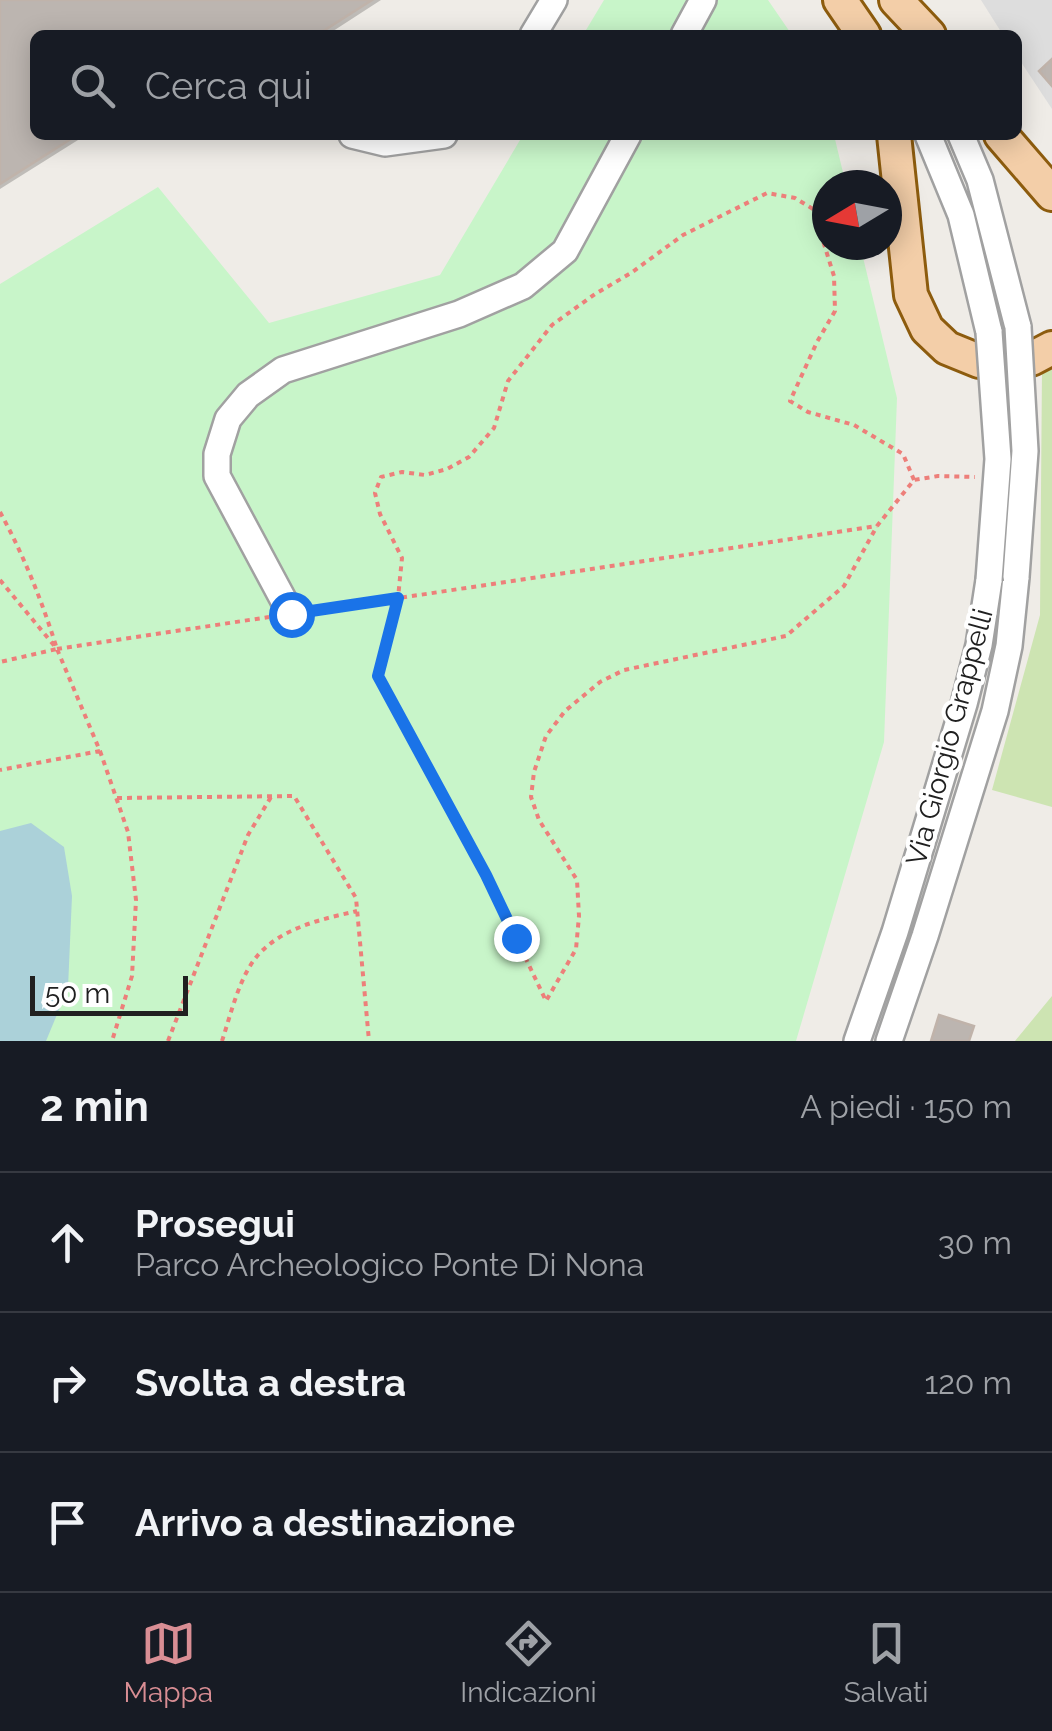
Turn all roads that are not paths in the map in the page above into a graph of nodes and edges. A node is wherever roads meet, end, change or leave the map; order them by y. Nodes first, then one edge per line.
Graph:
1 (554, 0) edge
2 (703, 0) edge
3 (840, 0) edge
4 (894, 0) edge
5 (535, 30) edge
6 (687, 30) edge
7 (862, 30) edge
8 (909, 30) edge
9 (924, 30) edge
10 (373, 140) edge
11 (408, 140) edge
12 (625, 140) edge
13 (895, 140) edge
14 (930, 140) edge
15 (962, 140) edge
16 (1005, 140) edge
17 (1052, 194) edge
18 (1052, 348) edge
19 (291, 614) road end
20 (857, 1041) edge
21 (889, 1041) edge

1 - 5 street
2 - 6 street
3 - 7 main road
4 - 8 street
4 - 9 main road
10 - 11 street
12 - 19 street
13 - 18 main road
14 - 20 street, Via Giorgio Grappelli, bridge
15 - 21 street, Via Giorgio Grappelli, bridge
16 - 17 main road

